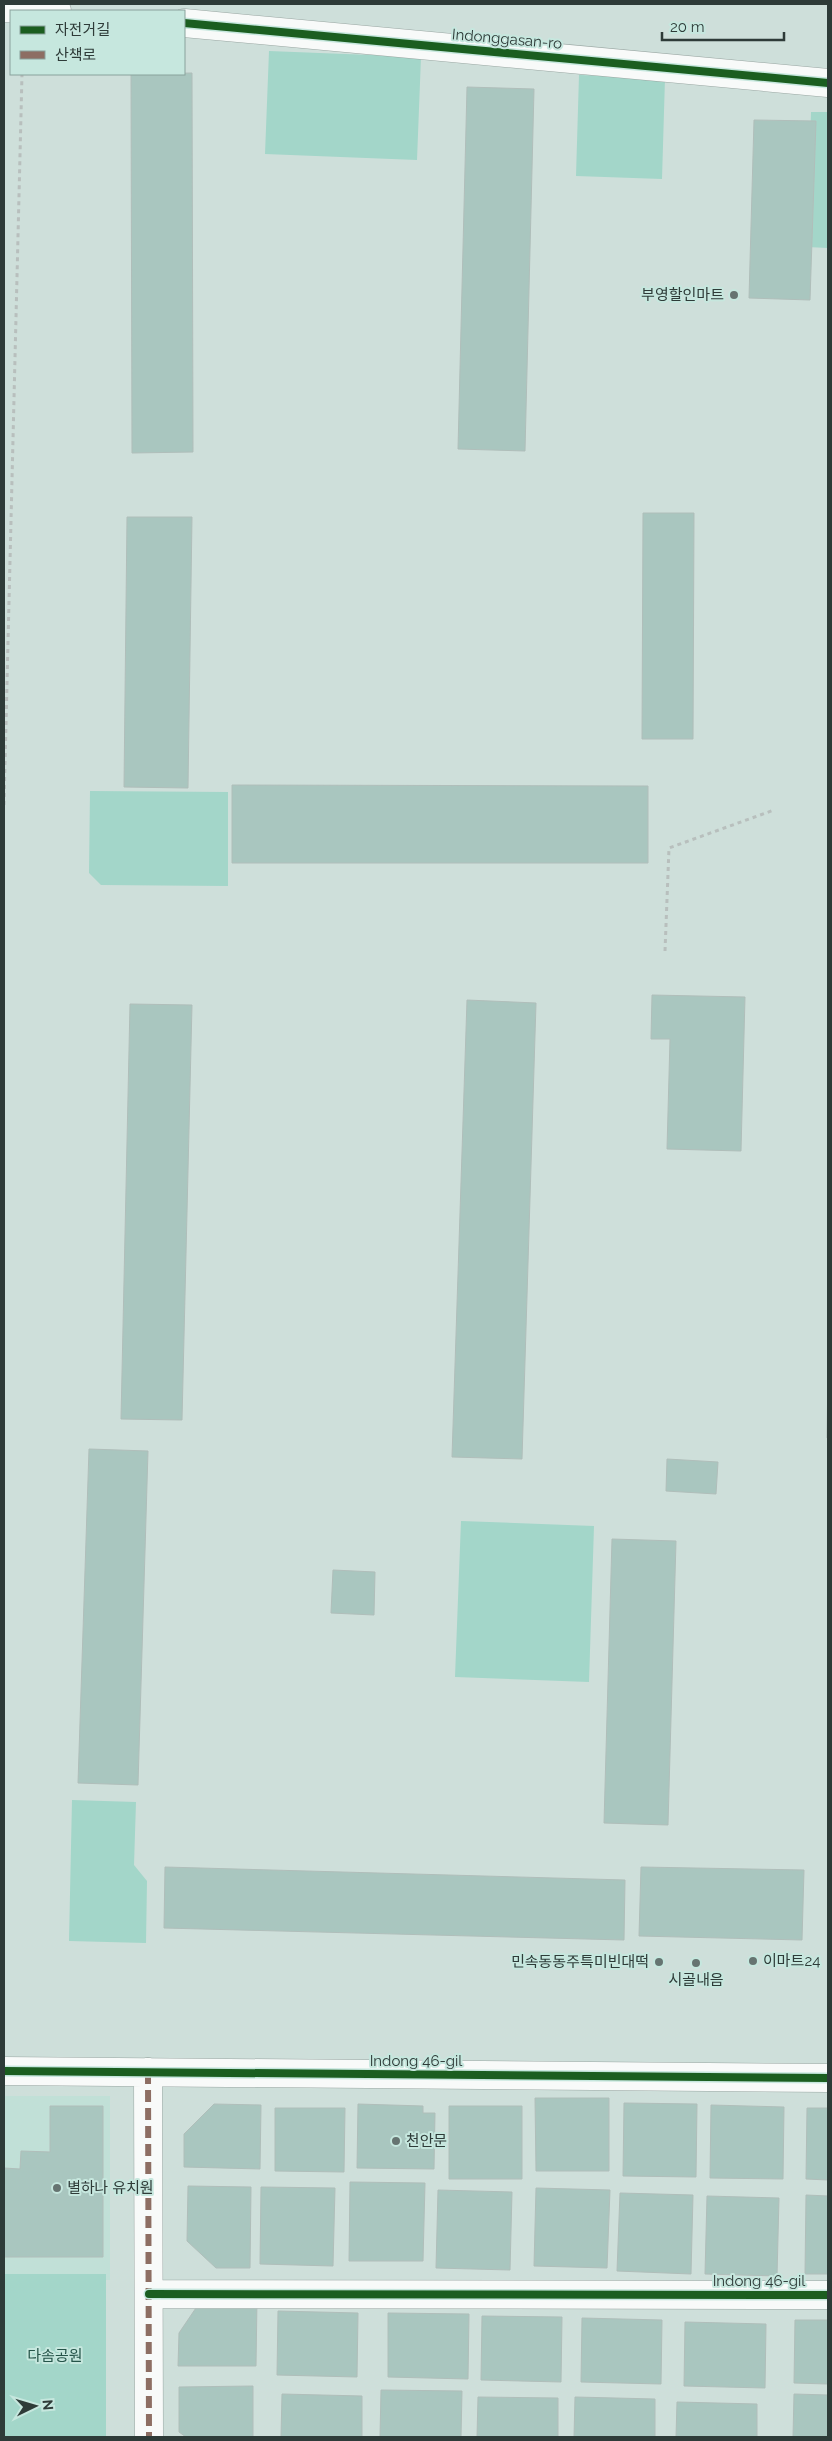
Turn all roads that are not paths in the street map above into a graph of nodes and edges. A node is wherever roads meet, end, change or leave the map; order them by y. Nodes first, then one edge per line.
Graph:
1 (17, 7) edge
2 (47, 10) edge
3 (185, 23) edge
4 (828, 83) edge
5 (4, 2071) edge
6 (148, 2072) junction
7 (828, 2078) edge
8 (149, 2294) junction
9 (828, 2295) edge
10 (149, 2437) edge

1 - 2 street
3 - 4 street, Indonggasan-ro
5 - 6 street, Indong 46-gil
6 - 7 street, Indong 46-gil
6 - 8 street
8 - 9 street, Indong 46-gil
8 - 10 street

